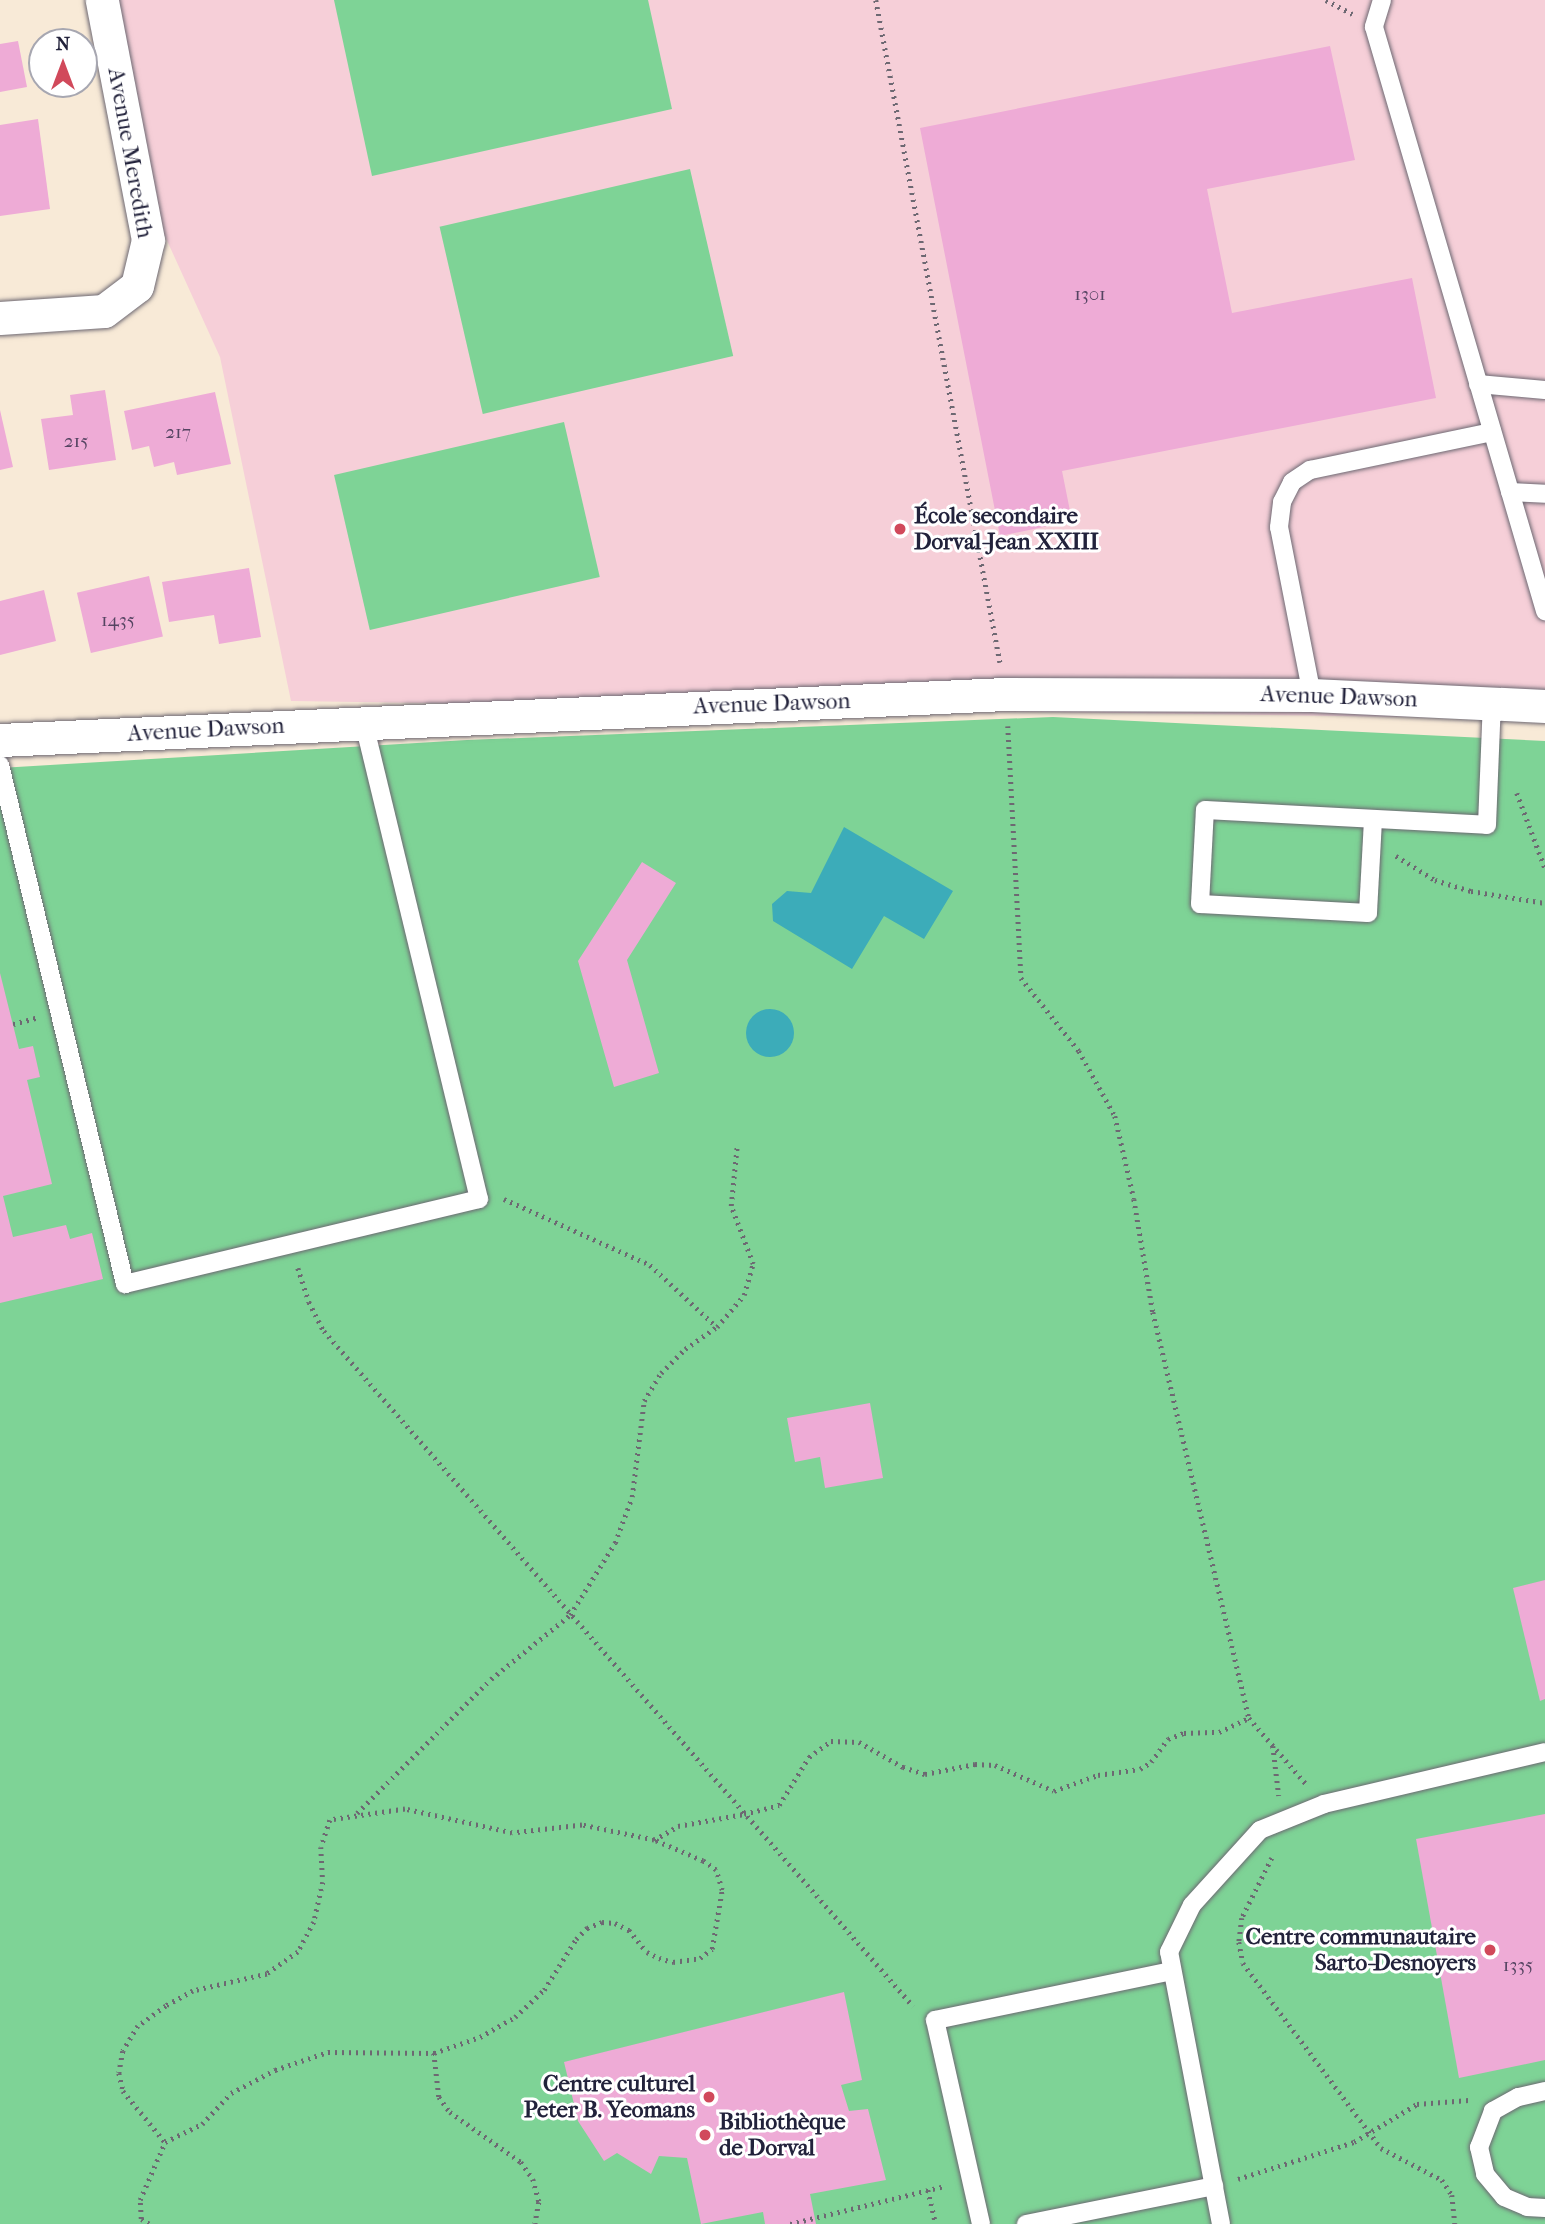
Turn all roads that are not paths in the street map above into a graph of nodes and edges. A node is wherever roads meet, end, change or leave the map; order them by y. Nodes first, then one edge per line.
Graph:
1 (102, 0) edge
2 (1382, 0) edge
3 (0, 318) edge
4 (1478, 384) junction
5 (1545, 390) edge
6 (1492, 432) junction
7 (1510, 492) junction
8 (1545, 495) edge
9 (1542, 588) edge
10 (1545, 611) edge
11 (1312, 695) junction
12 (1492, 703) junction
13 (1545, 706) edge
14 (364, 722) junction
15 (0, 740) edge
16 (0, 765) edge
17 (1373, 820) junction
18 (1545, 1752) edge
19 (1172, 1971) junction
20 (1545, 2091) edge
21 (1214, 2186) junction
22 (1545, 2208) edge
23 (981, 2224) edge
24 (1026, 2224) edge
25 (1221, 2224) edge

1 - 3 street, Avenue Meredith
2 - 4 lane
4 - 5 lane
4 - 6 lane
6 - 7 lane
6 - 11 lane
7 - 8 lane
7 - 9 lane
9 - 10 lane
11 - 12 street, Avenue Dawson
11 - 14 street, Avenue Dawson
12 - 13 street, Avenue Dawson
12 - 17 lane
14 - 15 street, Avenue Dawson
14 - 16 lane
17 - 17 lane
18 - 19 lane
19 - 21 lane
19 - 23 lane
20 - 22 lane
21 - 24 lane
21 - 25 lane

